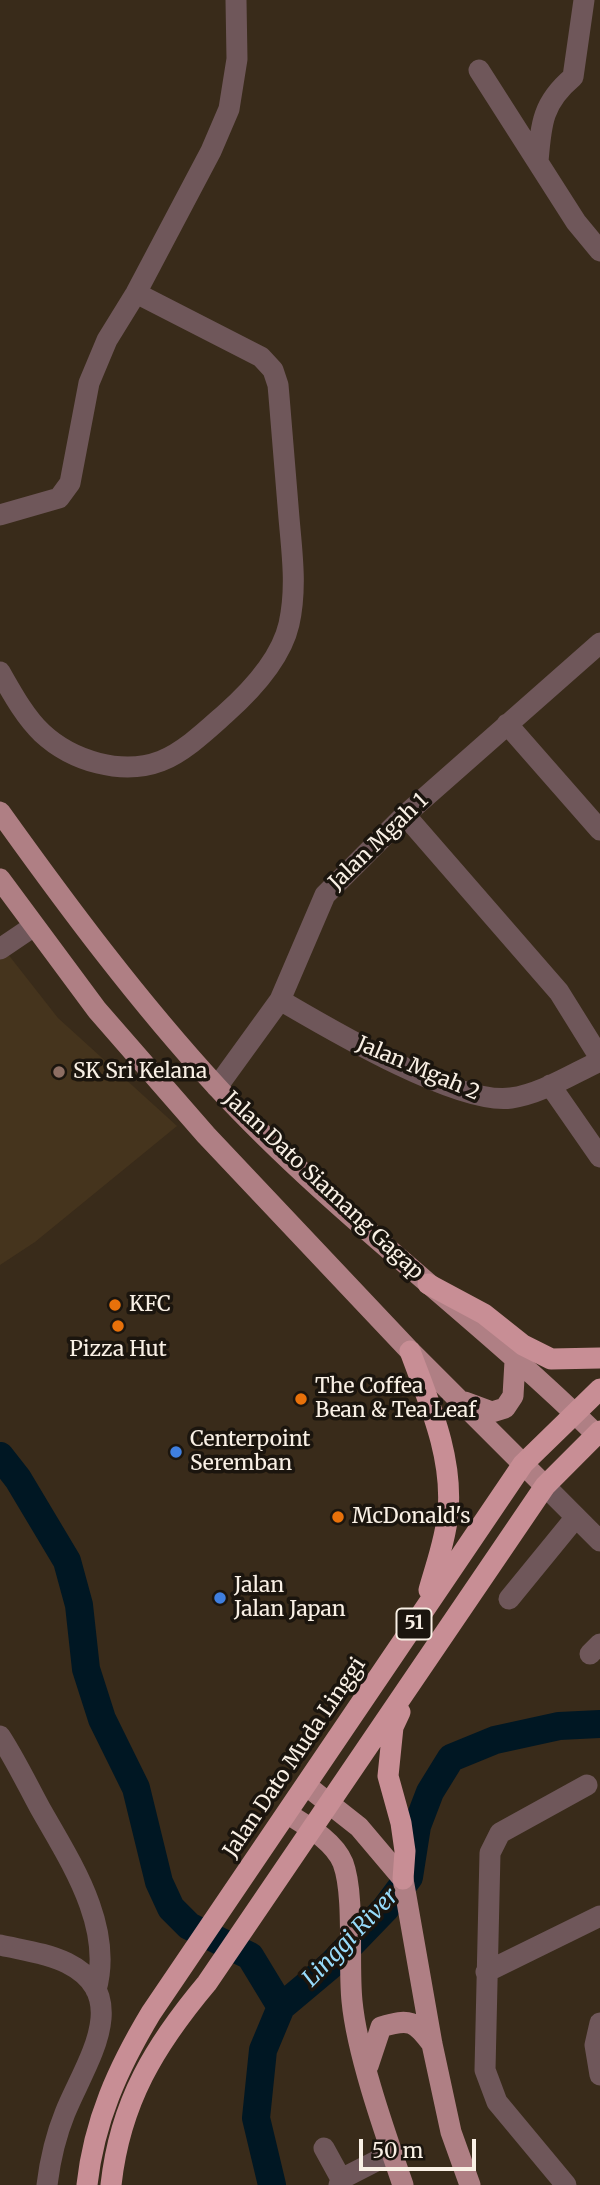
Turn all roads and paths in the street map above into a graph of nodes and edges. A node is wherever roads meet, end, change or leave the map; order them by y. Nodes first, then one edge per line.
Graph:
1 (236, 0) edge
2 (584, 0) edge
3 (480, 70) dead end
4 (538, 162) junction
5 (600, 251) edge
6 (136, 293) junction
7 (0, 515) edge
8 (600, 643) edge
9 (0, 672) edge
10 (507, 724) junction
11 (0, 812) edge
12 (405, 815) junction
13 (600, 830) edge
14 (0, 879) edge
15 (34, 926) junction
16 (0, 949) edge
17 (280, 1000) junction
18 (600, 1060) edge
19 (550, 1085) junction
20 (218, 1087) junction
21 (600, 1157) edge
22 (428, 1284) junction
23 (410, 1351) junction
24 (600, 1358) edge
25 (515, 1360) junction
26 (600, 1389) edge
27 (458, 1399) junction
28 (575, 1412) junction
29 (598, 1432) edge
30 (523, 1464) junction
31 (545, 1486) junction
32 (576, 1517) junction
33 (600, 1541) edge
34 (509, 1599) dead end
35 (423, 1609) junction
36 (411, 1684) junction
37 (0, 1736) edge
38 (587, 1785) dead end
39 (307, 1786) junction
40 (330, 1802) junction
41 (288, 1814) junction
42 (312, 1829) junction
43 (403, 1879) junction
44 (600, 1916) edge
45 (0, 1945) edge
46 (486, 1972) junction
47 (96, 1990) junction
48 (600, 2023) edge
49 (432, 2044) junction
50 (367, 2068) junction
51 (600, 2075) edge
52 (324, 2148) dead end
53 (392, 2153) junction
54 (340, 2182) edge
55 (47, 2185) edge
56 (87, 2185) edge
57 (111, 2185) edge
58 (404, 2185) edge
59 (470, 2185) edge
60 (566, 2185) edge

1 - 6 street
2 - 4 street
3 - 4 street
4 - 5 street
6 - 7 street
6 - 9 street
8 - 10 street, Jalan Mgah 1
10 - 12 street, Jalan Mgah 1
10 - 13 street
11 - 20 main road, Jalan Dato Siamang Gagap
12 - 17 street, Jalan Mgah 1
12 - 18 street
14 - 15 main road, Jalan Dato Siamang Gagap
15 - 16 street
15 - 23 main road, Jalan Dato Siamang Gagap
17 - 19 street, Jalan Mgah 2
17 - 20 street, Jalan Mgah 1
18 - 19 street, Jalan Mgah 2
19 - 21 street
20 - 22 main road, Jalan Dato Siamang Gagap
22 - 24 highway
22 - 25 main road, Jalan Dato Siamang Gagap
23 - 27 main road, Jalan Dato Siamang Gagap
23 - 35 highway
25 - 27 main road
25 - 28 main road, Jalan Dato Siamang Gagap
26 - 28 highway, Jalan Dato Muda Linggi / 51
27 - 30 main road, Jalan Dato Siamang Gagap
28 - 29 main road, Jalan Dato Siamang Gagap
28 - 30 highway, Jalan Dato Muda Linggi / 51
29 - 31 highway, 51
30 - 31 main road, Jalan Dato Siamang Gagap
30 - 35 highway, Jalan Dato Muda Linggi / 51
31 - 32 street
31 - 36 highway, 51
32 - 33 street
32 - 34 street
35 - 39 highway, Jalan Dato Muda Linggi / 51
36 - 40 highway, 51
36 - 43 highway
37 - 47 street
38 - 46 street
39 - 40 main road
39 - 41 highway, Jalan Dato Muda Linggi / 51
40 - 42 highway, 51
40 - 43 main road
41 - 42 main road
41 - 56 highway, Jalan Dato Muda Linggi / 51
42 - 50 main road
42 - 57 highway, 51
43 - 49 main road
44 - 46 street
45 - 47 street
46 - 60 street
47 - 55 street
48 - 51 street
49 - 50 main road
49 - 59 main road
50 - 53 main road
52 - 54 street
53 - 54 street
53 - 58 main road

